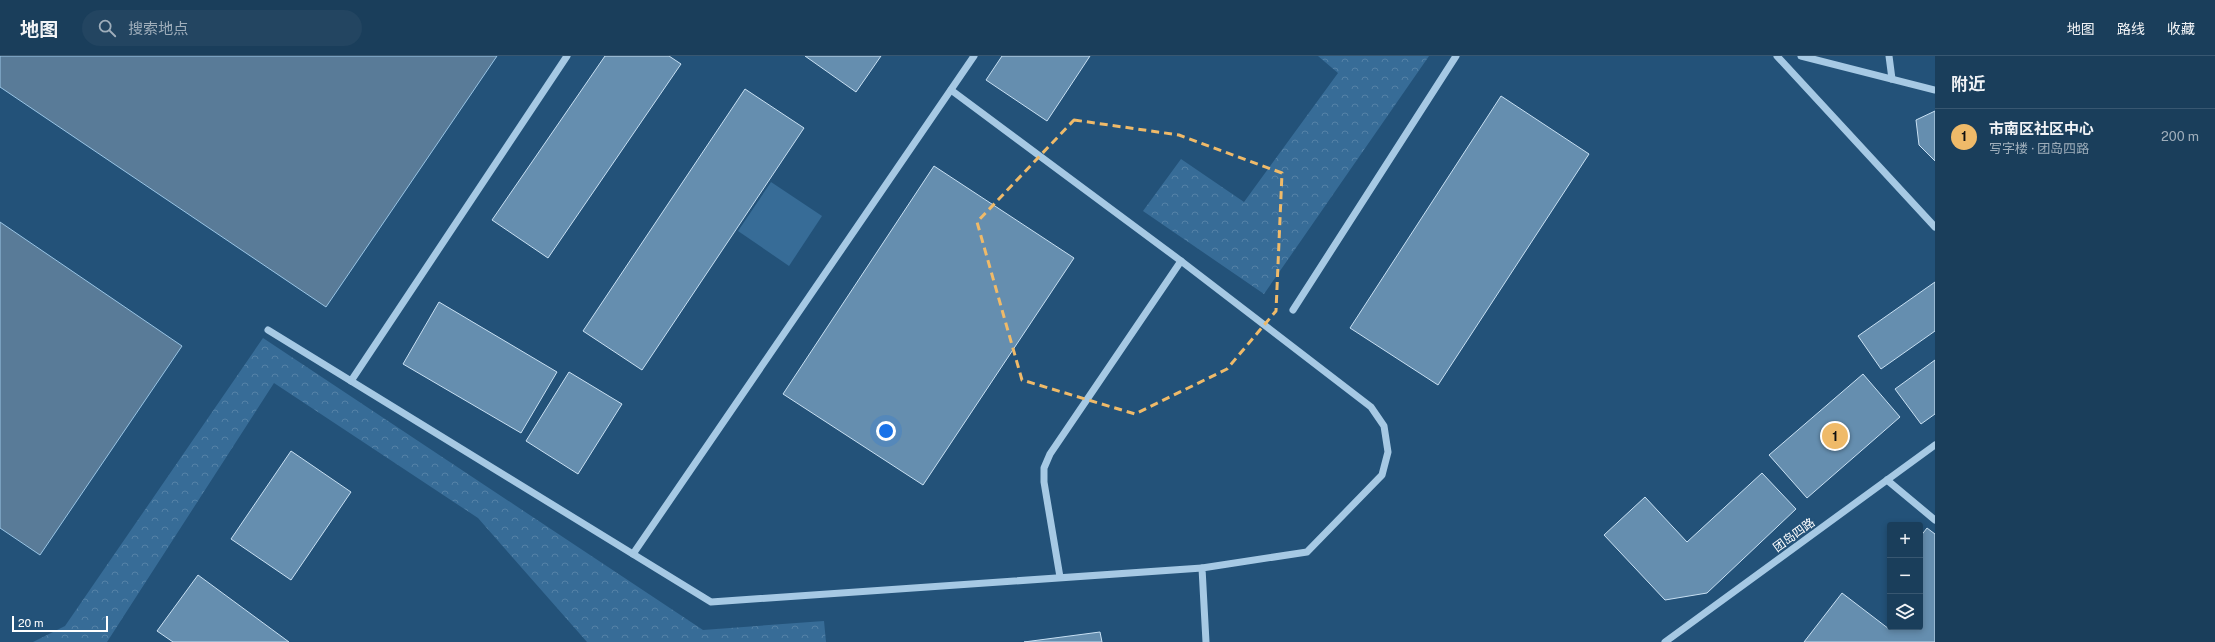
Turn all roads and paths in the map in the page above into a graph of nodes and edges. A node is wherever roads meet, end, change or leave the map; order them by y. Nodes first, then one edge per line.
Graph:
1 (567, 56) edge
2 (974, 56) edge
3 (1456, 56) edge
4 (1777, 56) edge
5 (1801, 56) edge
6 (1889, 56) edge
7 (1892, 79) junction
8 (951, 90) junction
9 (1935, 90) edge
10 (1935, 227) edge
11 (1181, 261) junction
12 (1293, 310) dead end
13 (268, 330) dead end
14 (351, 381) junction
15 (1935, 445) edge
16 (1887, 480) junction
17 (1935, 520) edge
18 (632, 554) junction
19 (1202, 568) junction
20 (1060, 577) junction
21 (1206, 642) edge
22 (1665, 642) edge

1 - 14 street
2 - 8 street
3 - 12 street
4 - 10 street
5 - 7 street
6 - 7 street
7 - 9 street
8 - 11 street
8 - 18 street
11 - 19 street
11 - 20 street
13 - 14 street
14 - 18 street
15 - 16 street, 团岛四路
16 - 17 street
16 - 22 street, 团岛四路
18 - 20 street
19 - 20 street
19 - 21 street

